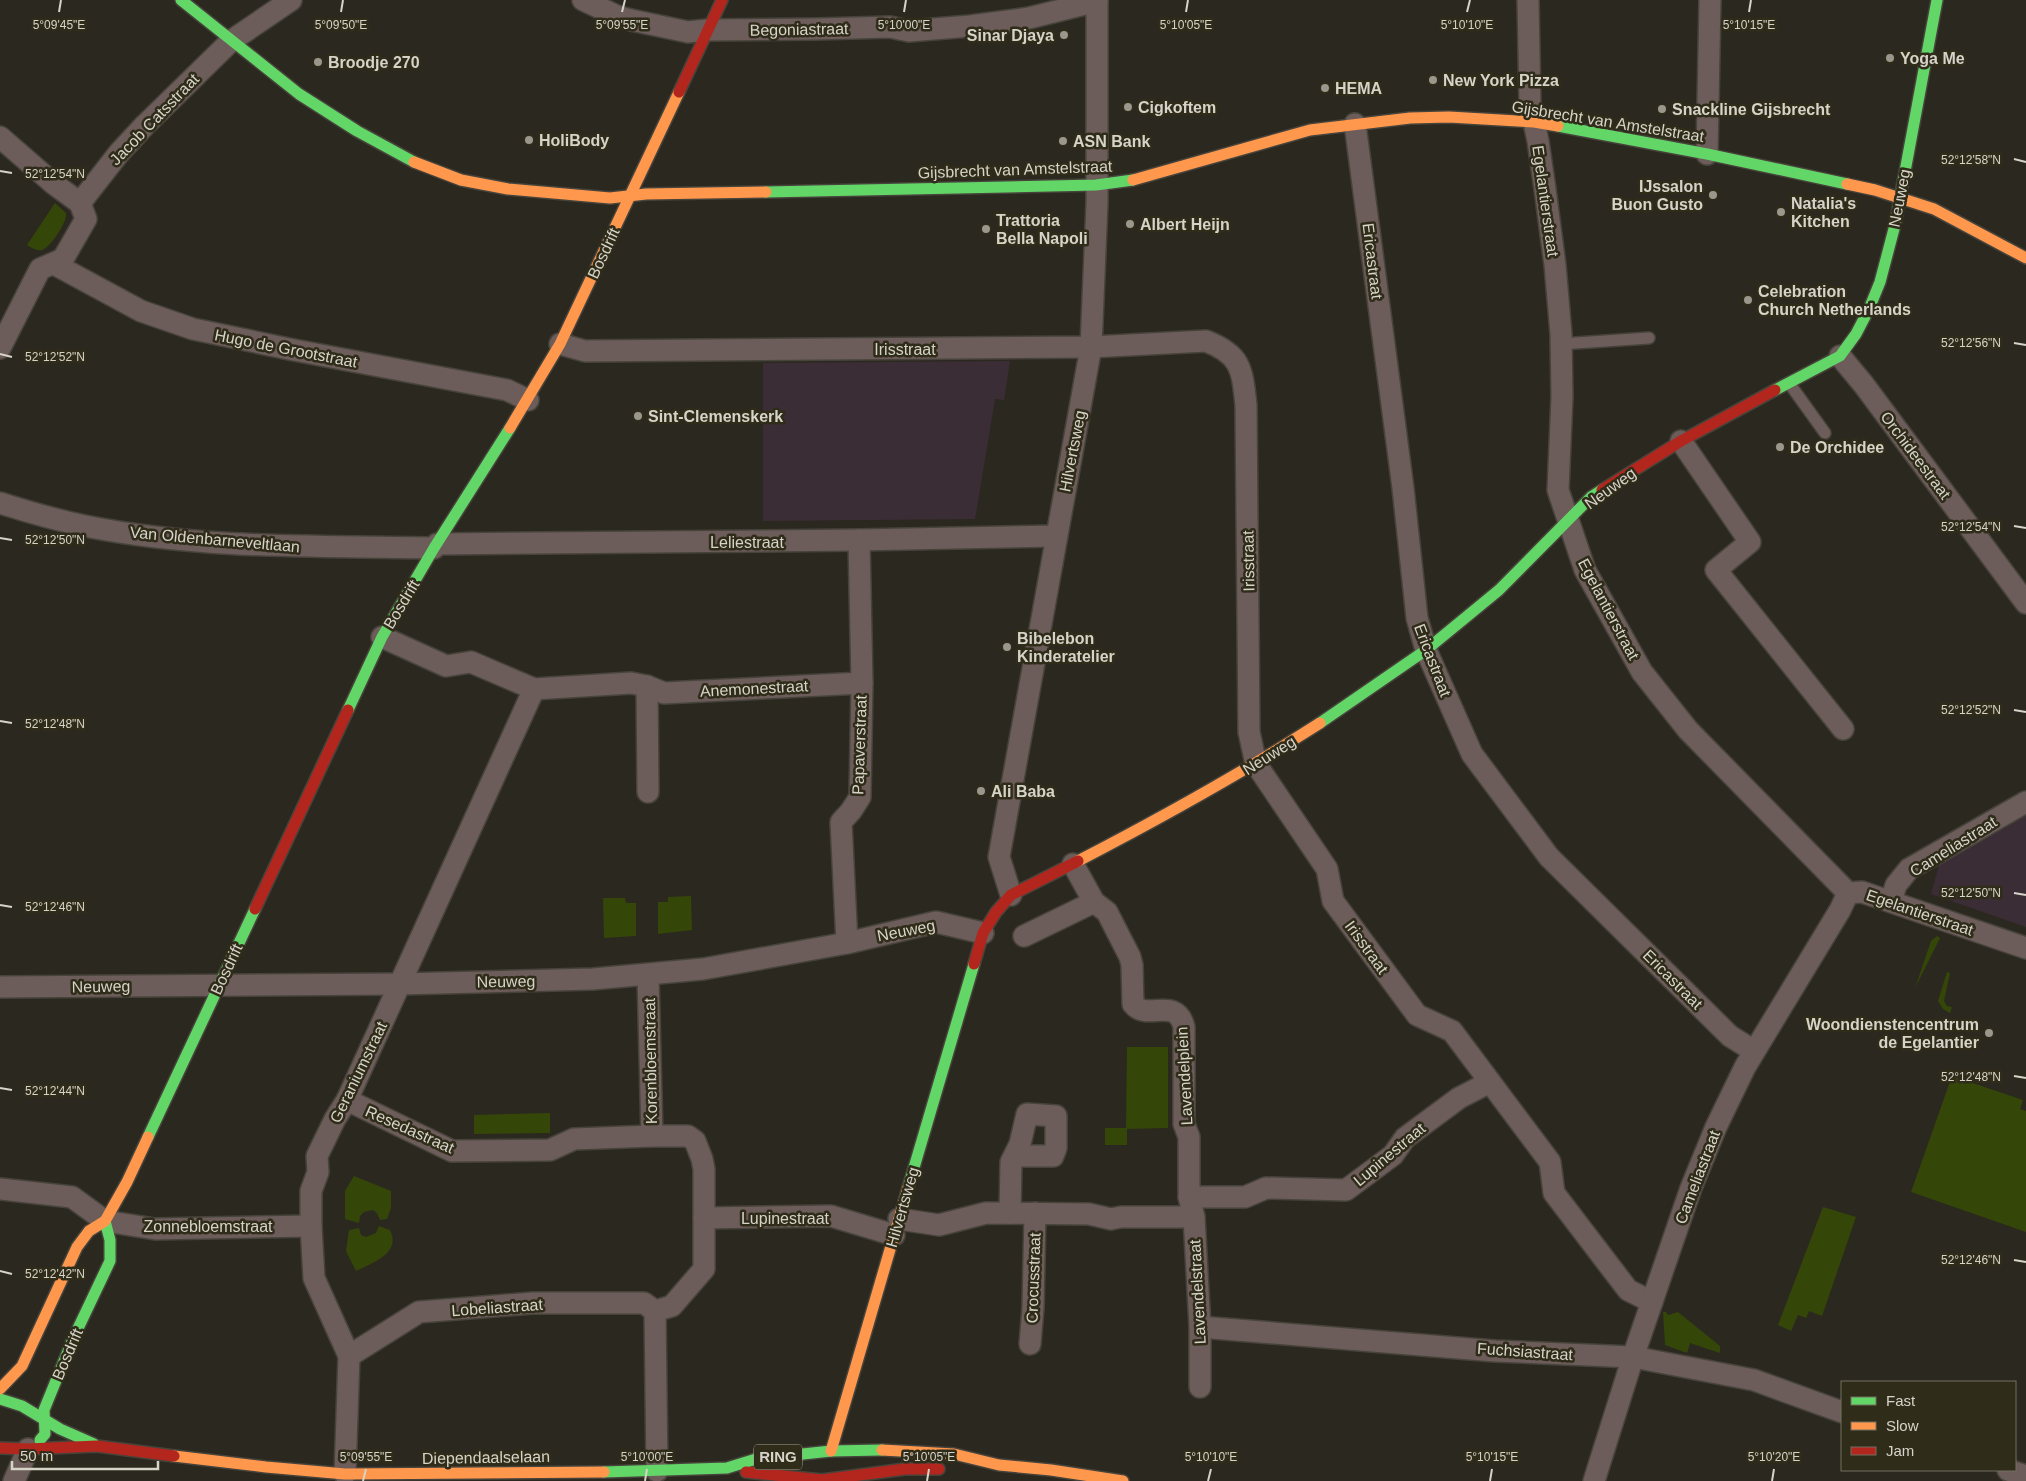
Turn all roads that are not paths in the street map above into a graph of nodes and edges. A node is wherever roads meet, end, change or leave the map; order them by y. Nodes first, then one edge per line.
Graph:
1 (181, 0) edge
2 (291, 0) edge
3 (583, 0) edge
4 (722, 0) edge
5 (1097, 0) edge
6 (1528, 0) edge
7 (1710, 0) edge
8 (1937, 0) edge
9 (707, 30) junction
10 (231, 41) junction
11 (1534, 122) junction
12 (1355, 124) junction
13 (0, 137) edge
14 (1707, 154) junction
15 (1096, 186) junction
16 (630, 196) junction
17 (1900, 198) junction
18 (80, 203) junction
19 (2026, 258) edge
20 (54, 264) junction
21 (1649, 338) dead end
22 (560, 344) junction
23 (1561, 344) junction
24 (1092, 347) junction
25 (0, 348) edge
26 (1840, 356) junction
27 (1789, 383) junction
28 (528, 400) junction
29 (1825, 433) dead end
30 (1681, 441) junction
31 (0, 503) edge
32 (1569, 522) junction
33 (1056, 536) junction
34 (860, 540) junction
35 (436, 546) junction
36 (2026, 603) edge
37 (382, 636) junction
38 (1426, 650) junction
39 (862, 683) junction
40 (647, 686) junction
41 (534, 689) junction
42 (1843, 729) dead end
43 (1256, 764) junction
44 (648, 792) dead end
45 (2026, 802) edge
46 (1073, 864) junction
47 (1848, 893) junction
48 (1011, 895) junction
49 (1890, 900) junction
50 (1094, 902) junction
51 (983, 933) junction
52 (1024, 936) dead end
53 (846, 943) junction
54 (2026, 948) edge
55 (648, 975) junction
56 (400, 984) junction
57 (218, 985) junction
58 (0, 987) edge
59 (1754, 1051) junction
60 (1490, 1082) junction
61 (347, 1100) junction
62 (652, 1136) junction
63 (1014, 1156) junction
64 (0, 1189) edge
65 (1191, 1207) junction
66 (1010, 1213) junction
67 (1035, 1213) junction
68 (704, 1218) junction
69 (105, 1221) junction
70 (311, 1226) junction
71 (896, 1227) junction
72 (1652, 1302) junction
73 (655, 1311) junction
74 (1200, 1327) junction
75 (1030, 1344) dead end
76 (349, 1356) junction
77 (1633, 1357) junction
78 (1200, 1387) dead end
79 (0, 1389) edge
80 (0, 1399) edge
81 (1841, 1412) edge
82 (44, 1419) junction
83 (97, 1446) junction
84 (0, 1448) edge
85 (28, 1449) junction
86 (831, 1452) junction
87 (999, 1465) junction
88 (727, 1468) junction
89 (657, 1471) junction
90 (2011, 1471) edge
91 (265, 1474) edge
92 (345, 1474) junction
93 (2026, 1476) edge
94 (451, 1477) edge
95 (822, 1480) edge
96 (14, 1481) edge
97 (1123, 1481) edge
98 (1594, 1481) edge

1 - 10 street, Gijsbrecht van Amstelstraat
2 - 10 street, Jacob Catsstraat
3 - 9 street, Begoniastraat
4 - 9 street, Bosdrift
5 - 9 street, Begoniastraat
5 - 15 street, Hilvertsweg
6 - 11 street, Egelantierstraat
7 - 14 street
8 - 17 street, Neuweg
9 - 16 street, Bosdrift
10 - 16 street, Gijsbrecht van Amstelstraat
10 - 18 street, Jacob Catsstraat
11 - 12 street, Gijsbrecht van Amstelstraat
11 - 14 street, Gijsbrecht van Amstelstraat
11 - 23 street, Egelantierstraat
12 - 15 street, Gijsbrecht van Amstelstraat
12 - 38 street, Ericastraat
13 - 18 street
14 - 17 street, Gijsbrecht van Amstelstraat
15 - 16 street, Gijsbrecht van Amstelstraat
15 - 24 street, Hilvertsweg
16 - 22 street, Bosdrift
17 - 19 street, Gijsbrecht van Amstelstraat
17 - 26 street, Neuweg
18 - 20 street
20 - 25 street
20 - 28 street, Hugo de Grootstraat
21 - 23 lane
22 - 24 street, Irisstraat
22 - 28 street, Bosdrift
23 - 32 street, Egelantierstraat
24 - 33 street, Hilvertsweg
24 - 43 street, Irisstraat
26 - 27 street, Neuweg
26 - 36 street, Orchideestraat
27 - 29 lane
27 - 30 street, Neuweg
28 - 35 street, Bosdrift
30 - 32 street, Neuweg
30 - 42 street
31 - 35 street, Van Oldenbarneveltlaan
32 - 38 street, Neuweg
32 - 47 street, Egelantierstraat
33 - 34 street, Leliestraat
33 - 48 street, Hilvertsweg
34 - 35 street, Leliestraat
34 - 39 street, Papaverstraat
35 - 37 street, Bosdrift
37 - 41 street, Anemonestraat
37 - 57 street, Bosdrift
38 - 43 street, Neuweg
38 - 59 street, Ericastraat
39 - 40 street, Anemonestraat
39 - 53 street, Papaverstraat
40 - 41 street, Anemonestraat
40 - 44 street
41 - 56 street, Geraniumstraat
43 - 46 street, Neuweg
43 - 60 street, Irisstraat
45 - 49 street, Cameliastraat
46 - 48 street, Neuweg
46 - 50 street
47 - 49 street, Egelantierstraat
47 - 59 street, Cameliastraat
48 - 51 street, Neuweg
49 - 54 street, Egelantierstraat
50 - 52 street
50 - 65 street, Lavendelplein
51 - 53 street, Neuweg
51 - 71 street, Hilvertsweg
53 - 55 street, Neuweg
55 - 56 street, Neuweg
55 - 62 street, Korenbloemstraat
56 - 57 street, Neuweg
56 - 61 street, Geraniumstraat
57 - 58 street, Neuweg
57 - 69 street, Bosdrift
59 - 72 street, Cameliastraat
60 - 65 street, Lupinestraat
60 - 72 street, Irisstraat
61 - 62 street, Resedastraat
61 - 70 street, Geraniumstraat
62 - 68 street, Korenbloemstraat
63 - 63 street
63 - 66 street
64 - 69 street
65 - 67 street, Lupinestraat
65 - 74 street, Lavendelstraat
66 - 67 street, Lupinestraat
66 - 71 street, Lupinestraat
67 - 75 street, Crocusstraat
68 - 71 street, Lupinestraat
68 - 73 street, Korenbloemstraat
69 - 70 street, Zonnebloemstraat
69 - 79 street, Bosdrift
69 - 82 street, Bosdrift
70 - 76 street, Geraniumstraat
71 - 86 street, Hilvertsweg
72 - 77 street, Cameliastraat
73 - 76 street, Lobeliastraat
73 - 89 street
74 - 77 street, Fuchsiastraat
74 - 78 street, Lavendelstraat
76 - 92 street, Geraniumstraat
77 - 81 street, Fuchsiastraat
77 - 98 street, Cameliastraat
80 - 82 street, Diependaalselaan / RING
82 - 83 street, Diependaalselaan / RING
82 - 85 street, Bosdrift
83 - 85 street, Diependaalselaan / RING
83 - 91 street, Diependaalselaan / RING
84 - 85 street, Diependaalselaan / RING
85 - 96 street, Bosdrift
86 - 87 street, Diependaalselaan / RING
86 - 88 street, Diependaalselaan / RING
86 - 95 street, Hilvertsweg
87 - 95 street, Diependaalselaan / RING
87 - 97 street, Diependaalselaan / RING
88 - 89 street, Diependaalselaan / RING
88 - 95 street, Diependaalselaan / RING
89 - 94 street, Diependaalselaan / RING
90 - 93 street
91 - 92 street, Diependaalselaan / RING
92 - 94 street, Diependaalselaan / RING

